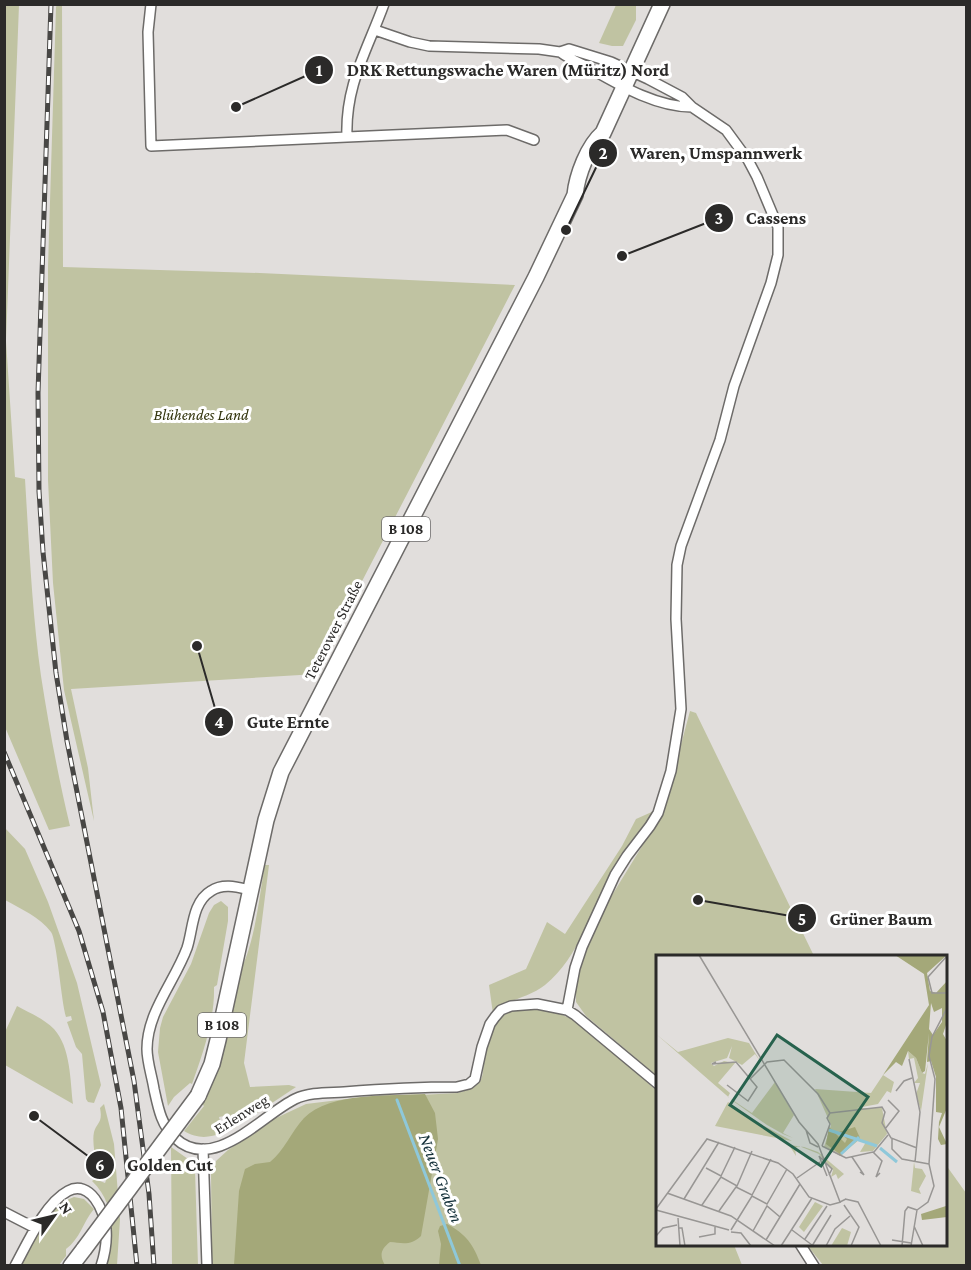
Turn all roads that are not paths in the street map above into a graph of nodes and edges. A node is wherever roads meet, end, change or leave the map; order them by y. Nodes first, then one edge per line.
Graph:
1 (151, 4) edge
2 (384, 4) edge
3 (662, 4) edge
4 (375, 30) junction
5 (560, 52) junction
6 (632, 70) junction
7 (624, 86) junction
8 (692, 107) junction
9 (348, 137) junction
10 (534, 140) dead end
11 (244, 889) junction
12 (567, 1010) junction
13 (656, 1083) edge
14 (203, 1149) junction
15 (4, 1212) edge
16 (35, 1228) junction
17 (801, 1246) edge
18 (15, 1266) edge
19 (71, 1266) edge
20 (101, 1266) edge
21 (207, 1266) edge
22 (814, 1266) edge

1 - 9 street
2 - 4 street
3 - 6 main road, B 108
4 - 5 street
4 - 9 street
5 - 6 street
5 - 7 street
6 - 7 main road, Teterower Straße / B 108
6 - 8 street
7 - 8 street
7 - 11 main road, Teterower Straße / B 108
8 - 12 street
9 - 10 street
11 - 14 street, Erlenweg
11 - 19 main road, Teterower Straße / B 108, bridge
12 - 13 street
12 - 14 street, Erlenweg
14 - 21 street
15 - 16 street
16 - 18 street
16 - 20 street
17 - 22 street

